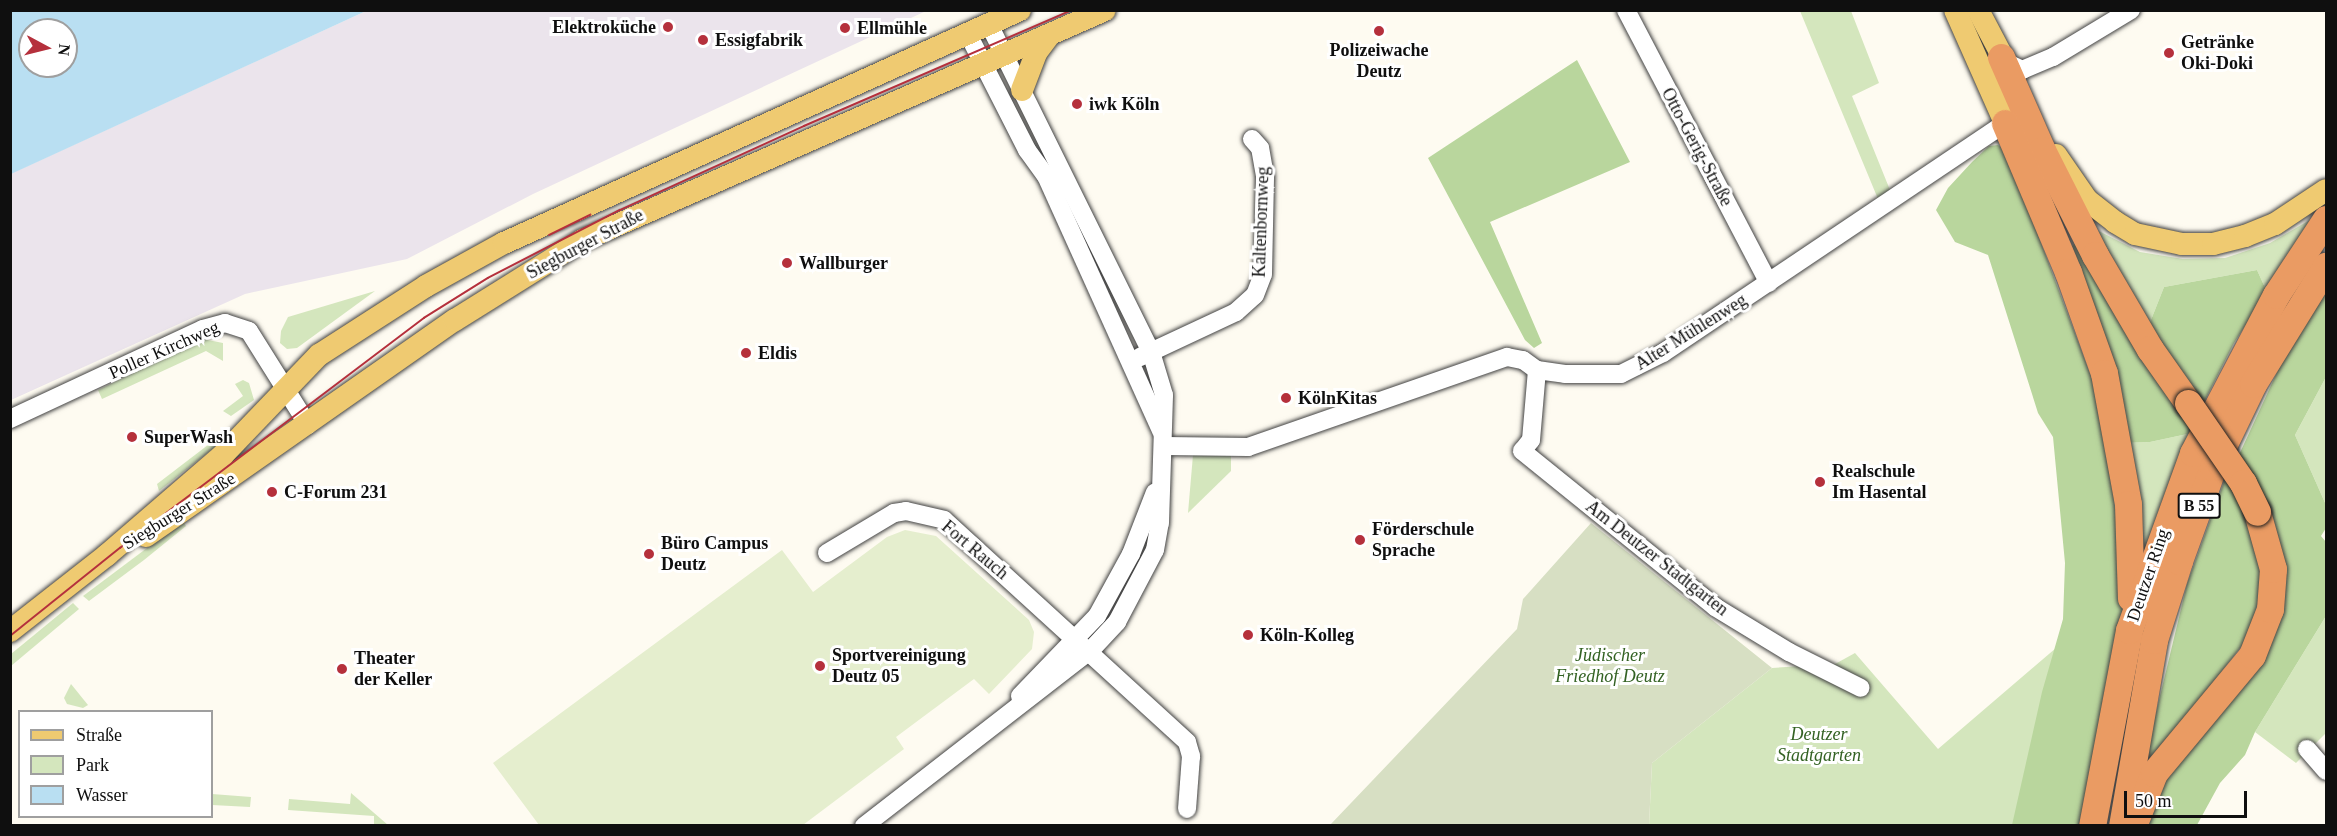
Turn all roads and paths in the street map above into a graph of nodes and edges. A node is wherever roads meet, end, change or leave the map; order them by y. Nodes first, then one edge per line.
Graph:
1 (1020, 10) edge
2 (1105, 10) edge
3 (1626, 10) edge
4 (1955, 10) edge
5 (1978, 10) edge
6 (2131, 10) edge
7 (989, 24) junction
8 (969, 36) junction
9 (1049, 36) junction
10 (1005, 56) junction
11 (2003, 59) junction
12 (984, 66) junction
13 (1022, 90) junction
14 (2006, 123) junction
15 (1252, 139) dead end
16 (1053, 173) junction
17 (2326, 190) edge
18 (2326, 219) edge
19 (2326, 266) edge
20 (1769, 283) junction
21 (1150, 352) junction
22 (1131, 361) junction
23 (1537, 370) junction
24 (287, 393) junction
25 (10, 419) edge
26 (308, 425) junction
27 (1165, 442) junction
28 (1163, 471) junction
29 (827, 553) dead end
30 (107, 555) junction
31 (2129, 630) junction
32 (10, 631) edge
33 (1076, 638) junction
34 (1090, 651) junction
35 (1862, 688) dead end
36 (997, 721) junction
37 (2307, 749) dead end
38 (2326, 771) edge
39 (1187, 809) dead end
40 (864, 825) edge
41 (2092, 825) edge
42 (2122, 825) edge
43 (2133, 825) edge

1 - 7 main road, Siegburger Straße
2 - 9 main road, Siegburger Straße
3 - 20 street, Otto-Gerig-Straße
4 - 14 main road, B 55
5 - 11 main road, B 55
6 - 11 street
7 - 8 main road, Siegburger Straße
7 - 10 street
8 - 12 street
8 - 24 main road, Siegburger Straße
9 - 10 main road, Siegburger Straße
9 - 13 main road
10 - 12 main road, Siegburger Straße
10 - 13 street
11 - 17 main road, B 55
11 - 43 highway, B 55, bridge
12 - 16 street
12 - 26 main road, Siegburger Straße
13 - 16 street
14 - 20 street, Alter Mühlenweg
14 - 31 highway, B 55
15 - 21 street, Kaltenbornweg
16 - 21 street
16 - 22 street
18 - 31 highway, Deutzer Ring / B 55
19 - 42 highway, Deutzer Ring / B 55
20 - 23 street, Alter Mühlenweg
21 - 22 street, Kaltenbornweg
21 - 27 street
22 - 27 street
23 - 27 street, Alter Mühlenweg
23 - 35 street, Am Deutzer Stadtgarten
24 - 25 street, Poller Kirchweg
24 - 26 street, Poller Kirchweg
24 - 30 main road, Siegburger Straße
26 - 30 main road, Siegburger Straße
27 - 28 street
28 - 33 street
28 - 34 street
29 - 33 street, Fort Rauch
30 - 32 main road, Siegburger Straße
31 - 41 highway, Deutzer Ring / B 55
33 - 34 street, Fort Rauch
33 - 36 street
34 - 36 street
34 - 39 street, Fort Rauch
36 - 40 street
37 - 38 street

